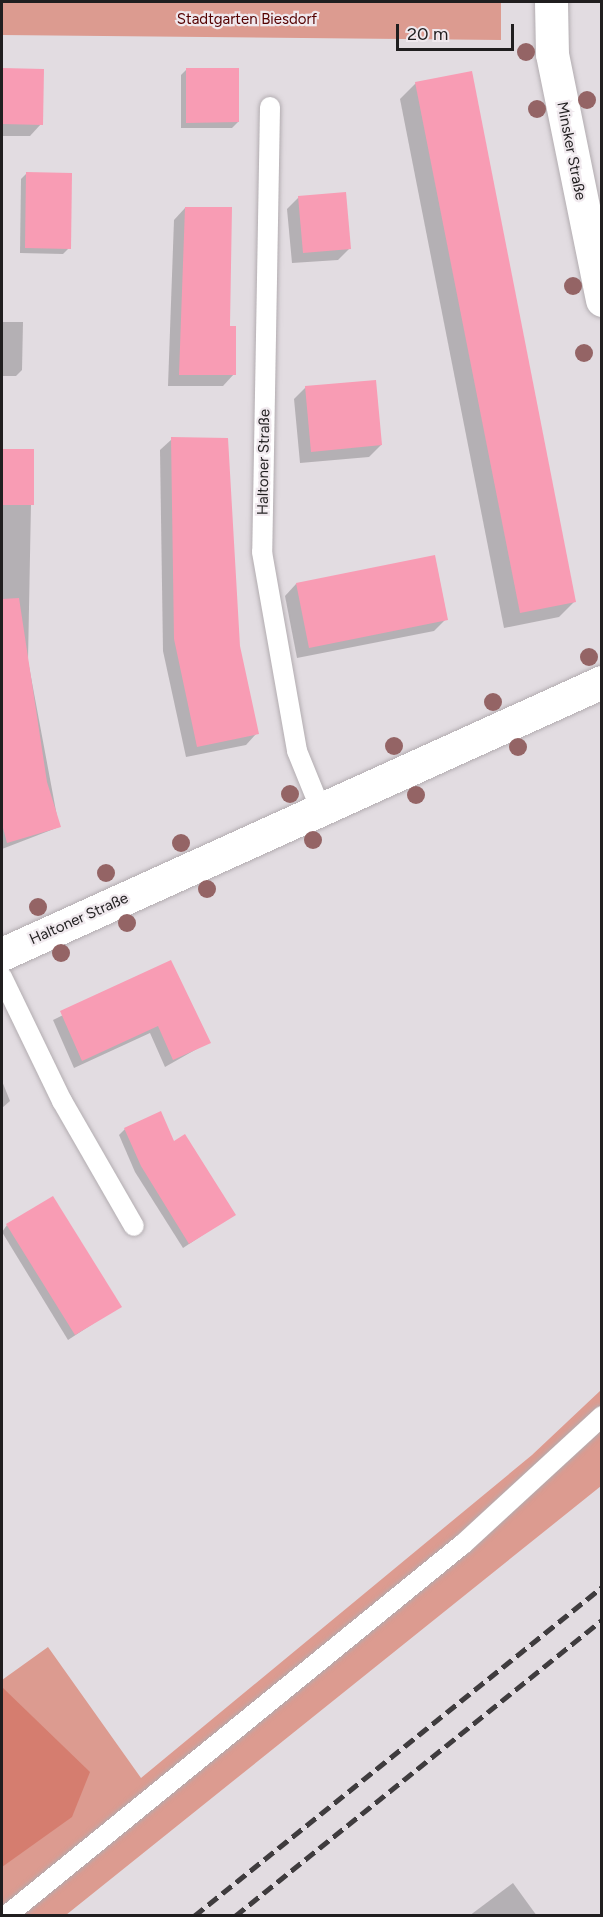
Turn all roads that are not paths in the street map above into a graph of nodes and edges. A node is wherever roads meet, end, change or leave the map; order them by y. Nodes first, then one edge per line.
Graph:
1 (551, 2) edge
2 (270, 107) dead end
3 (597, 253) edge
4 (602, 300) edge
5 (602, 682) edge
6 (321, 810) junction
7 (2, 954) edge
8 (2, 976) edge
9 (134, 1226) dead end
10 (602, 1416) edge
11 (6, 1916) edge

1 - 3 street, Minsker Straße
2 - 6 lane, Haltoner Straße
3 - 4 street, Minsker Straße
5 - 6 street, Haltoner Straße
6 - 7 street, Haltoner Straße
8 - 9 lane
10 - 11 lane

